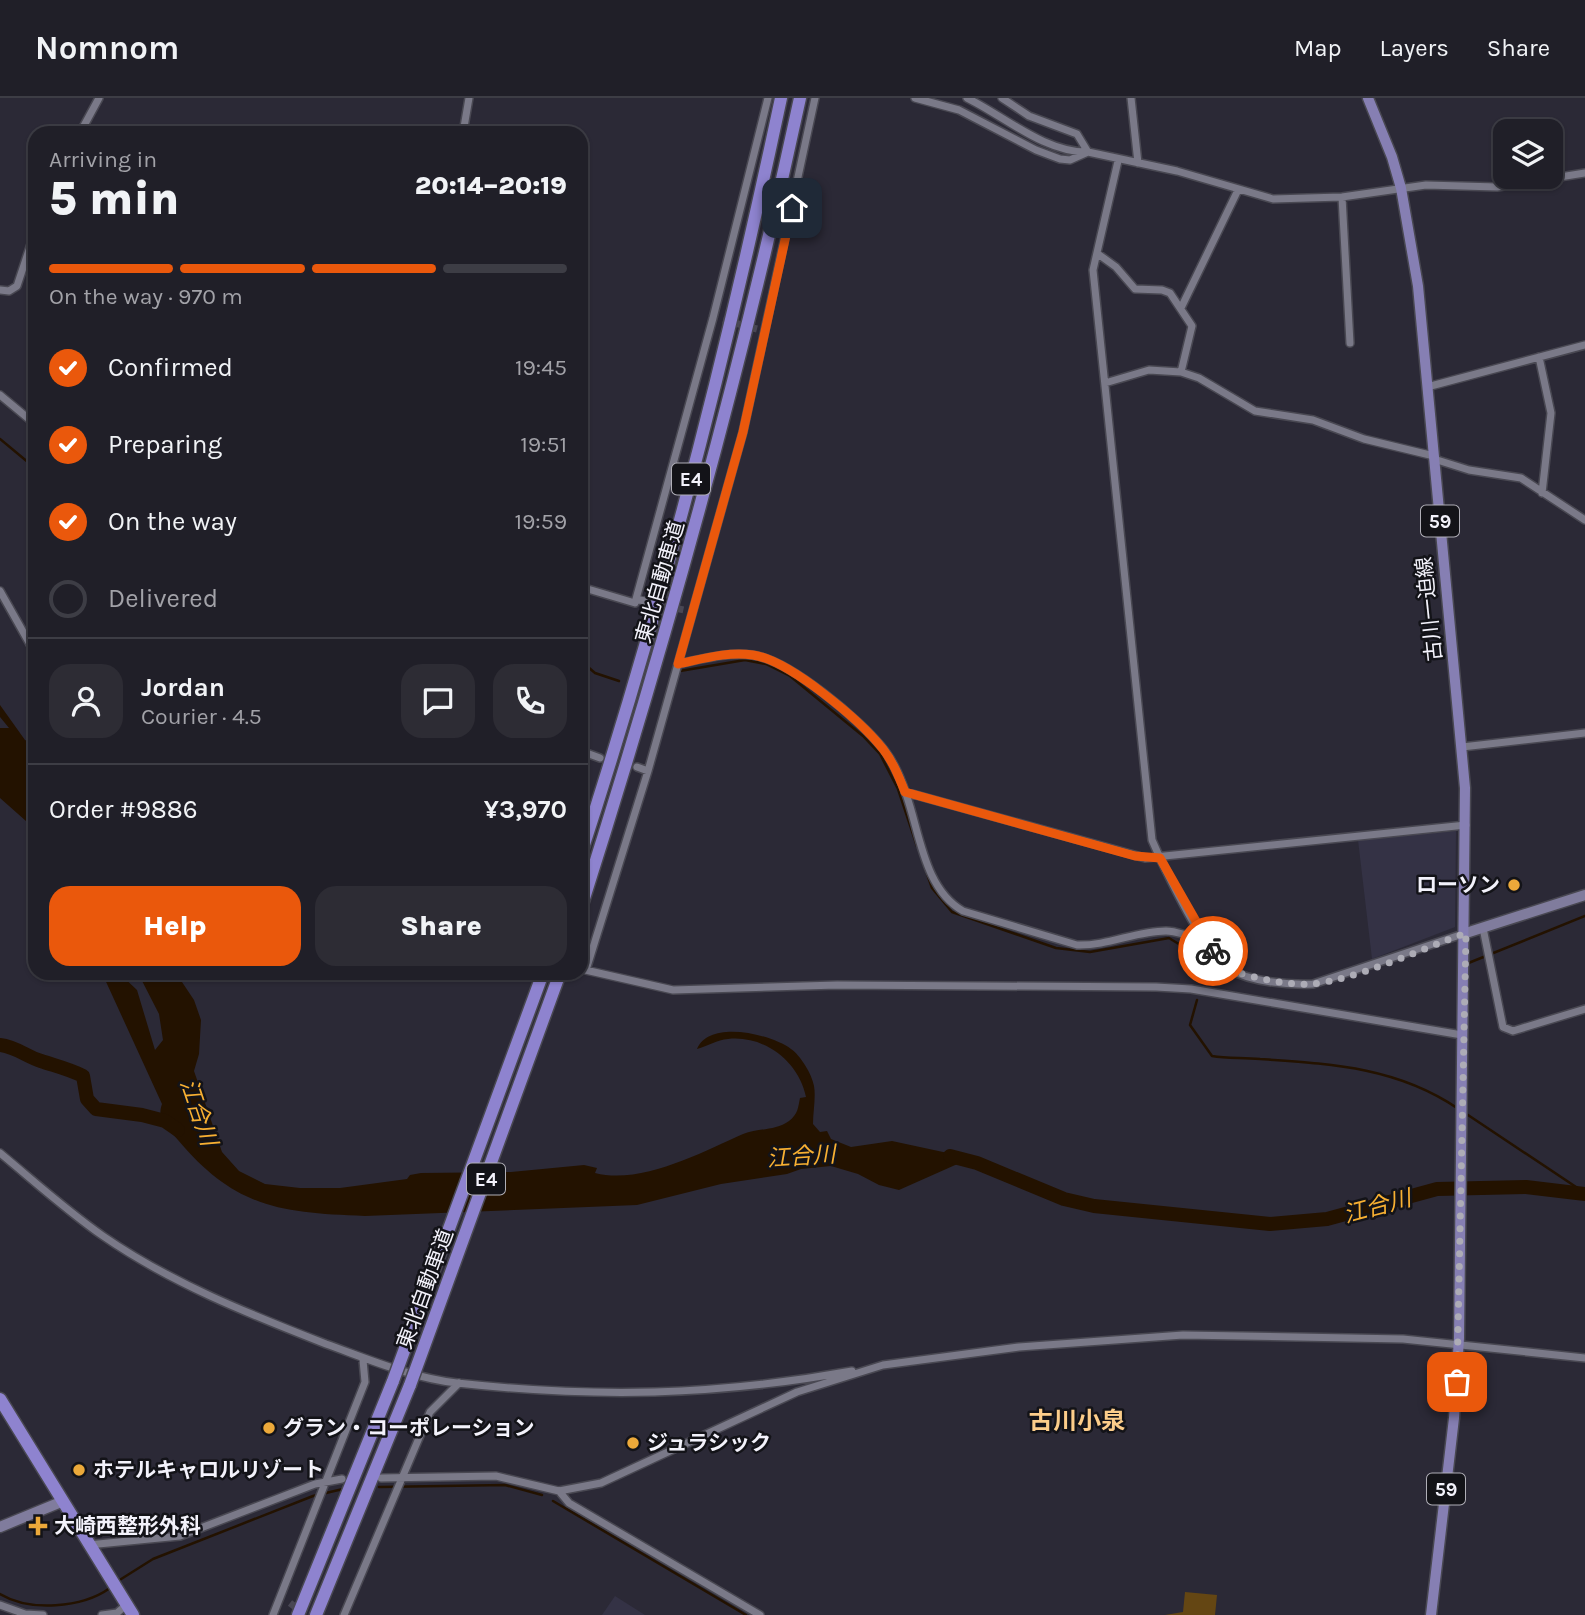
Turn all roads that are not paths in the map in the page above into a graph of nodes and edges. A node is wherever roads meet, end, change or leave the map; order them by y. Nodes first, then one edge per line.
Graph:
1 (99, 98) edge
2 (469, 98) edge
3 (768, 98) edge
4 (781, 98) edge
5 (800, 98) edge
6 (815, 98) edge
7 (915, 98) edge
8 (967, 98) edge
9 (1002, 98) edge
10 (1131, 98) edge
11 (1368, 98) edge
12 (84, 126) edge
13 (464, 126) edge
14 (1088, 152) junction
15 (1118, 161) junction
16 (1138, 163) junction
17 (1585, 173) edge
18 (1401, 188) junction
19 (1238, 190) junction
20 (1342, 197) junction
21 (28, 253) edge
22 (1098, 254) junction
23 (0, 290) edge
24 (1181, 308) junction
25 (713, 318) junction
26 (723, 320) tunnel mouth
27 (757, 329) tunnel mouth
28 (767, 331) junction
29 (1350, 343) dead end
30 (1585, 345) edge
31 (1539, 357) junction
32 (1181, 372) junction
33 (1105, 383) junction
34 (1427, 387) junction
35 (0, 396) edge
36 (28, 418) edge
37 (1434, 457) junction
38 (1542, 494) junction
39 (1585, 520) edge
40 (588, 589) edge
41 (0, 591) edge
42 (636, 599) junction
43 (649, 602) tunnel mouth
44 (684, 610) tunnel mouth
45 (693, 612) junction
46 (28, 641) edge
47 (678, 664) junction
48 (1585, 733) edge
49 (1462, 747) junction
50 (588, 754) edge
51 (600, 758) dead end
52 (637, 767) dead end
53 (648, 771) junction
54 (905, 792) junction
55 (1466, 825) junction
56 (588, 830) edge
57 (1160, 858) junction
58 (588, 886) edge
59 (1585, 895) edge
60 (1483, 928) junction
61 (1466, 933) junction
62 (1204, 937) junction
63 (588, 958) edge
64 (588, 971) edge
65 (539, 980) edge
66 (557, 980) edge
67 (1585, 1009) edge
68 (1462, 1038) junction
69 (0, 1153) edge
70 (1459, 1342) junction
71 (1585, 1358) edge
72 (363, 1360) junction
73 (883, 1365) junction
74 (459, 1383) junction
75 (0, 1399) edge
76 (381, 1478) dead end
77 (342, 1479) dead end
78 (327, 1481) junction
79 (399, 1484) junction
80 (559, 1491) junction
81 (61, 1502) junction
82 (0, 1527) edge
83 (87, 1545) junction
84 (281, 1598) junction
85 (290, 1603) tunnel mouth
86 (0, 1605) edge
87 (126, 1606) edge
88 (26, 1615) edge
89 (43, 1615) edge
90 (102, 1615) edge
91 (273, 1615) edge
92 (298, 1615) edge
93 (316, 1615) edge
94 (344, 1615) edge
95 (760, 1615) edge
96 (1431, 1615) edge

1 - 12 street
2 - 13 street
3 - 25 street
4 - 56 highway, 東北自動車道 / E4
5 - 58 highway, 東北自動車道 / E4
6 - 28 street
7 - 14 street
8 - 14 street
9 - 14 street
10 - 16 street
11 - 18 main road, 古川一迫線 / 59
14 - 15 street
15 - 16 street
15 - 22 street
16 - 19 street
17 - 18 street
18 - 20 street
18 - 34 main road, 古川一迫線 / 59
19 - 20 street
19 - 24 street
20 - 29 street
21 - 23 street
22 - 24 street
22 - 33 street
24 - 32 street
25 - 26 street
25 - 42 street
27 - 28 street
28 - 45 street
30 - 31 street
31 - 34 street
31 - 38 street
32 - 33 street
32 - 37 street
33 - 57 street
34 - 37 main road, 古川一迫線 / 59
35 - 36 street
37 - 38 street
37 - 49 main road, 古川一迫線 / 59
38 - 39 street
40 - 42 street
41 - 46 street
42 - 43 street
44 - 45 street
45 - 47 street
47 - 53 street
47 - 54 street
48 - 49 street
49 - 55 main road, 古川一迫線 / 59
50 - 51 street
52 - 53 street
53 - 63 street
54 - 57 street
54 - 62 street
55 - 57 street
55 - 61 main road, 古川一迫線 / 59
57 - 62 street
59 - 60 street
60 - 61 street
60 - 67 street
61 - 62 street
61 - 68 main road, 古川一迫線 / 59
64 - 68 street
65 - 92 highway, 東北自動車道 / E4, bridge
66 - 93 highway, 東北自動車道 / E4, bridge
68 - 70 main road, 59
69 - 72 street
70 - 71 street
70 - 73 street
70 - 96 main road, 59
72 - 74 street
72 - 78 street
73 - 74 street
73 - 80 street
74 - 79 street
75 - 81 highway
76 - 79 street
77 - 78 street
78 - 83 street
78 - 84 street
79 - 80 street
79 - 94 street
80 - 95 street
81 - 82 street
81 - 83 highway
83 - 87 highway
84 - 85 street
84 - 91 street
86 - 88 street
87 - 90 street
88 - 89 street

